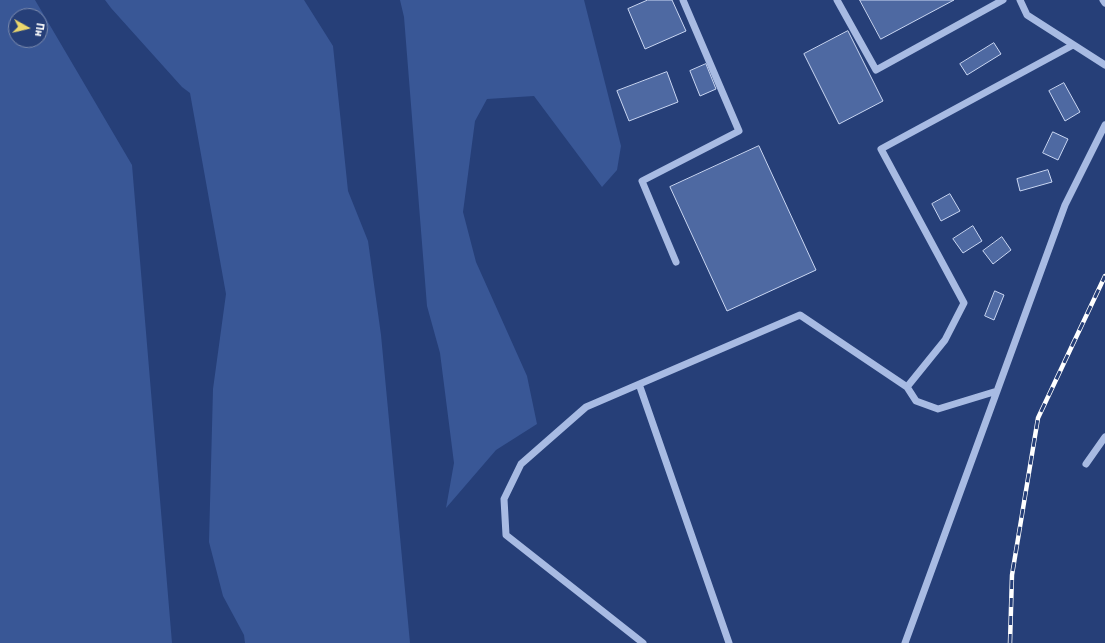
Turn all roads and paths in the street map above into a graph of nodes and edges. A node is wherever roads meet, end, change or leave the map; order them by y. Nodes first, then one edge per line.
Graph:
1 (683, 0) edge
2 (837, 0) edge
3 (1003, 0) edge
4 (1020, 0) edge
5 (1104, 0) edge
6 (1105, 3) edge
7 (1074, 45) junction
8 (1105, 65) edge
9 (1105, 126) edge
10 (676, 262) dead end
11 (639, 384) junction
12 (907, 387) junction
13 (997, 391) junction
14 (1105, 437) edge
15 (1086, 464) dead end
16 (643, 643) edge
17 (728, 643) edge
18 (905, 643) edge

1 - 10 street
2 - 3 street
4 - 7 street
5 - 6 street
7 - 8 street
7 - 12 street
9 - 13 street
11 - 12 street
11 - 16 street
11 - 17 street
12 - 13 street
13 - 18 street
14 - 15 street

